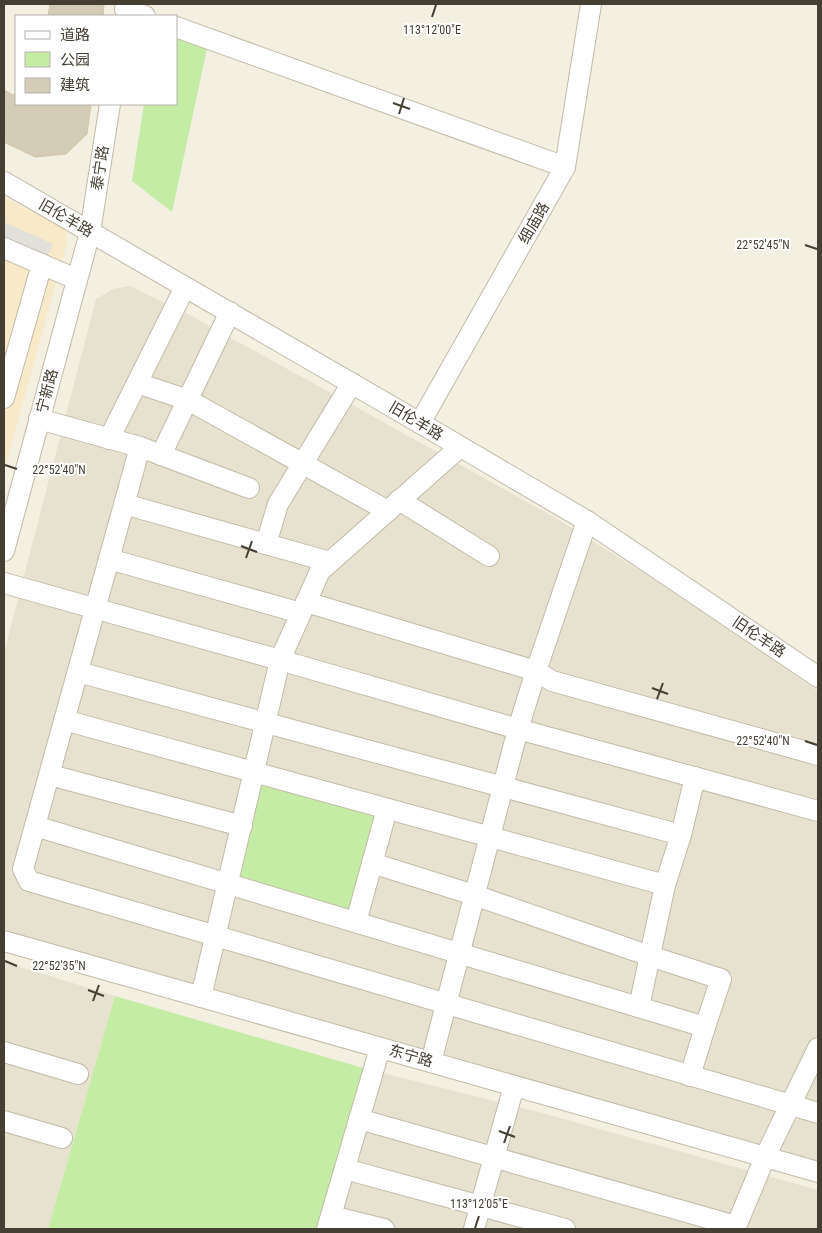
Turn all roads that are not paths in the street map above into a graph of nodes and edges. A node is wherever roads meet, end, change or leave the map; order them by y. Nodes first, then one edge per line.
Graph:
1 (591, 4) edge
2 (124, 10) edge
3 (142, 15) edge
4 (178, 28) edge
5 (110, 105) edge
6 (566, 167) junction
7 (4, 182) edge
8 (90, 232) junction
9 (4, 248) edge
10 (42, 264) junction
11 (76, 279) junction
12 (185, 286) junction
13 (230, 312) junction
14 (137, 383) junction
15 (352, 383) junction
16 (4, 398) edge
17 (188, 400) junction
18 (39, 420) junction
19 (420, 422) junction
20 (109, 439) junction
21 (140, 447) junction
22 (460, 447) junction
23 (162, 455) junction
24 (303, 464) junction
25 (249, 488) dead end
26 (124, 504) junction
27 (394, 506) junction
28 (587, 521) junction
29 (5, 539) edge
30 (266, 544) junction
31 (489, 556) dead end
32 (109, 559) junction
33 (330, 562) junction
34 (4, 583) edge
35 (95, 608) junction
36 (304, 608) junction
37 (280, 660) junction
38 (536, 671) junction
39 (78, 672) junction
40 (818, 677) edge
41 (64, 720) junction
42 (266, 722) junction
43 (518, 729) junction
44 (818, 755) edge
45 (254, 772) junction
46 (50, 775) junction
47 (695, 778) junction
48 (503, 787) junction
49 (387, 809) junction
50 (818, 812) edge
51 (35, 826) junction
52 (242, 826) junction
53 (681, 835) junction
54 (490, 838) junction
55 (372, 864) junction
56 (228, 884) junction
57 (665, 885) junction
58 (474, 895) junction
59 (356, 922) junction
60 (216, 936) junction
61 (4, 941) edge
62 (459, 953) junction
63 (650, 956) junction
64 (201, 997) junction
65 (446, 1004) junction
66 (639, 1007) junction
67 (705, 1027) junction
68 (380, 1048) junction
69 (818, 1050) edge
70 (4, 1052) edge
71 (431, 1062) junction
72 (78, 1074) dead end
73 (690, 1076) junction
74 (514, 1086) junction
75 (790, 1106) junction
76 (818, 1113) edge
77 (359, 1119) junction
78 (4, 1121) edge
79 (62, 1138) dead end
80 (765, 1156) junction
81 (494, 1158) junction
82 (345, 1169) junction
83 (818, 1172) edge
84 (480, 1206) junction
85 (329, 1222) edge
86 (735, 1228) edge
87 (384, 1229) edge
88 (474, 1229) edge
89 (565, 1229) edge

1 - 6 street, 细庙路
2 - 3 street
4 - 6 street
5 - 8 street, 泰宁路
6 - 19 street, 细庙路
7 - 8 street, 旧伦羊路
8 - 11 street, 宁新路
8 - 12 street, 旧伦羊路
9 - 10 street
10 - 11 street
10 - 16 street
11 - 18 street, 宁新路
12 - 13 street, 旧伦羊路
12 - 14 street
13 - 15 street, 旧伦羊路
13 - 17 street
14 - 17 street
14 - 20 street
15 - 19 street, 旧伦羊路
15 - 24 street
17 - 23 street
17 - 24 street
18 - 20 street
18 - 29 street, 宁新路
19 - 22 street, 旧伦羊路
20 - 21 street
21 - 23 street
21 - 26 street
22 - 27 street
22 - 28 street, 旧伦羊路
23 - 25 street
24 - 27 street
24 - 30 street
26 - 30 street
26 - 32 street
27 - 31 street
27 - 33 street
28 - 38 street
28 - 40 street, 旧伦羊路
30 - 33 street
32 - 35 street
32 - 36 street
33 - 36 street
34 - 35 street
35 - 37 street
35 - 39 street
36 - 37 street
36 - 38 street
37 - 42 street
37 - 43 street
38 - 43 street
38 - 44 street
39 - 41 street
39 - 42 street
41 - 45 street
41 - 46 street
42 - 45 street
42 - 48 street
43 - 47 street
43 - 48 street
45 - 49 street
45 - 52 street
46 - 51 street
46 - 52 street
47 - 50 street
47 - 53 street
48 - 53 street
48 - 54 street
49 - 54 street
49 - 55 street
51 - 56 street
51 - 60 street
52 - 56 street
53 - 57 street
54 - 57 street
54 - 58 street
55 - 58 street
55 - 59 street
56 - 59 street
56 - 60 street
57 - 63 street
58 - 62 street
58 - 63 street
59 - 62 street
60 - 64 street
60 - 65 street
61 - 64 street, 东宁路
62 - 65 street
62 - 66 street
63 - 66 street
63 - 67 street
64 - 68 street, 东宁路
65 - 71 street
65 - 73 street
66 - 67 street
67 - 73 street
68 - 71 street, 东宁路
68 - 77 street
69 - 75 street
70 - 72 street
71 - 74 street, 东宁路
73 - 75 street
74 - 80 street, 东宁路
74 - 81 street
75 - 76 street
75 - 80 street
77 - 81 street
77 - 82 street
78 - 79 street
80 - 83 street, 东宁路
80 - 86 street
81 - 84 street
81 - 86 street
82 - 84 street
82 - 85 street
84 - 88 street
84 - 89 street
85 - 87 street

